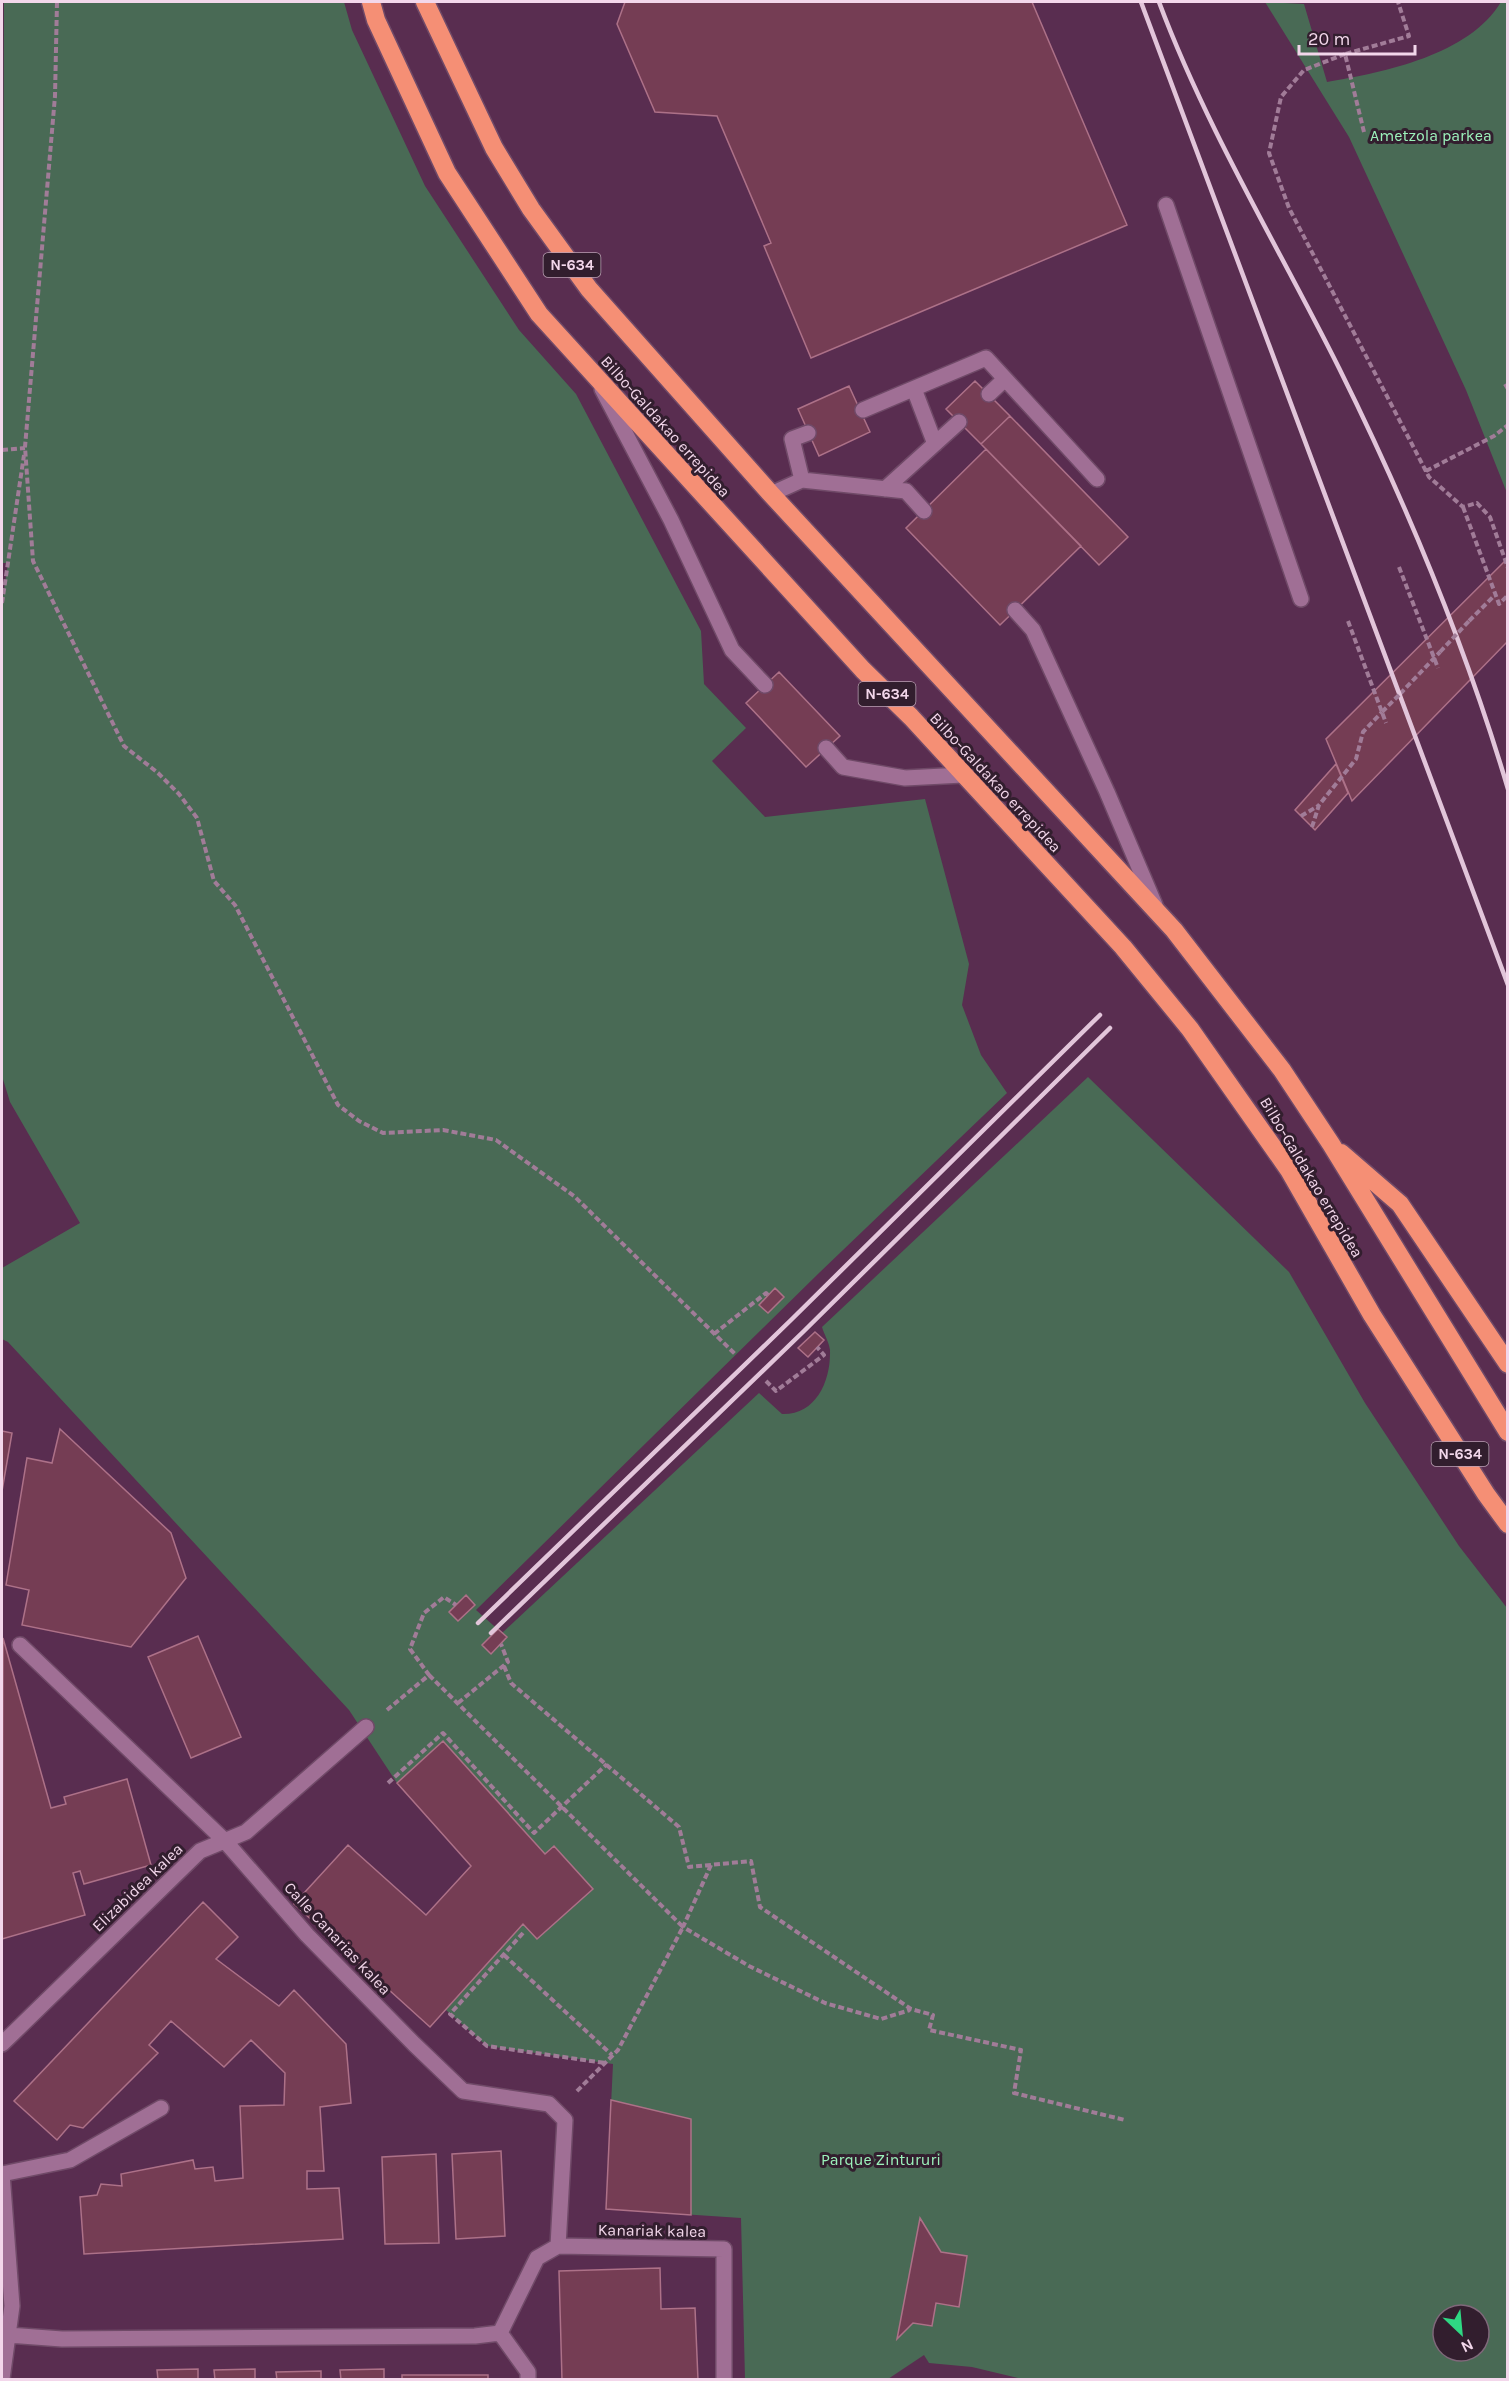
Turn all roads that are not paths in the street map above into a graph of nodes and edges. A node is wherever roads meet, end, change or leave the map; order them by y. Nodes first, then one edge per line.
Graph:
1 (371, 2) edge
2 (425, 2) edge
3 (1166, 205) dead end
4 (595, 376) junction
5 (1005, 379) junction
6 (914, 389) junction
7 (989, 394) dead end
8 (863, 410) dead end
9 (959, 422) dead end
10 (808, 433) dead end
11 (935, 444) junction
12 (1097, 479) dead end
13 (802, 480) junction
14 (885, 489) junction
15 (771, 494) junction
16 (924, 511) dead end
17 (1301, 599) dead end
18 (1015, 610) dead end
19 (765, 685) dead end
20 (826, 748) dead end
21 (963, 775) junction
22 (1158, 914) junction
23 (1331, 1144) junction
24 (1508, 1364) edge
25 (1508, 1432) edge
26 (1508, 1524) edge
27 (20, 1645) dead end
28 (366, 1727) road end
29 (225, 1841) junction
30 (2, 2044) edge
31 (161, 2108) dead end
32 (2, 2174) edge
33 (558, 2246) junction
34 (500, 2333) junction
35 (8, 2335) junction
36 (2, 2379) edge
37 (528, 2379) edge
38 (724, 2379) edge

1 - 4 highway, Bilbo-Galdakao errepidea / N-634
2 - 15 highway, Bilbo-Galdakao errepidea / N-634
3 - 17 street
4 - 19 street
4 - 21 highway, Bilbo-Galdakao errepidea / N-634
5 - 6 street
5 - 7 street
5 - 12 street
6 - 8 street
6 - 11 street
9 - 11 street
10 - 13 street
11 - 14 street
13 - 14 street
13 - 15 street
14 - 16 street
15 - 22 highway, Bilbo-Galdakao errepidea / N-634
18 - 22 street
20 - 21 street
21 - 26 highway, Bilbo-Galdakao errepidea / N-634
22 - 23 highway, Bilbo-Galdakao errepidea / N-634
23 - 24 highway
23 - 25 highway, Bilbo-Galdakao errepidea / N-634
27 - 29 street, Calle Canarias kalea
28 - 29 street, Elizabidea kalea
29 - 30 street, Elizabidea kalea
29 - 33 street, Calle Canarias kalea
31 - 32 street
32 - 35 street
33 - 34 street
33 - 38 street, Kanariak kalea
34 - 35 street
34 - 37 street
35 - 36 street

